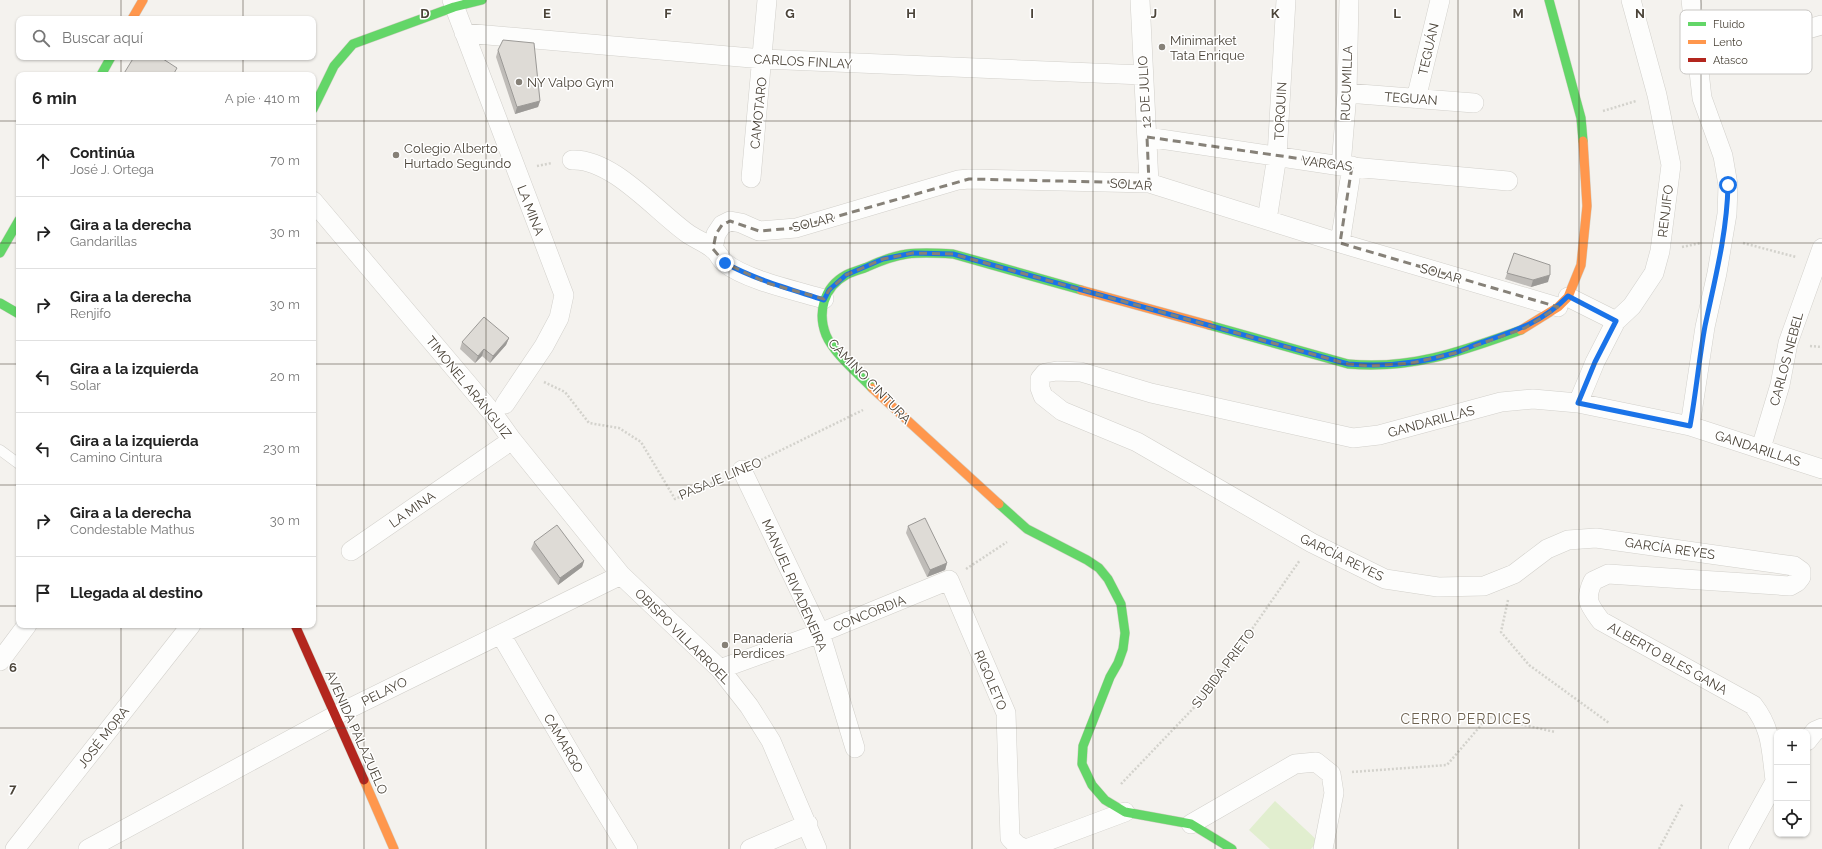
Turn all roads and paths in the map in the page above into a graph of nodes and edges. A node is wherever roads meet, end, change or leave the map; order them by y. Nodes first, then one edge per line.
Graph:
1 (143, 0) edge
2 (482, 0) edge
3 (767, 0) edge
4 (1140, 0) edge
5 (1286, 0) edge
6 (1348, 0) edge
7 (1440, 0) edge
8 (1549, 0) edge
9 (1631, 0) edge
10 (1691, 0) edge
11 (453, 4) edge
12 (1692, 10) edge
13 (134, 16) edge
14 (1822, 25) edge
15 (1812, 28) edge
16 (464, 33) junction
17 (763, 59) junction
18 (109, 60) edge
19 (103, 72) edge
20 (1699, 74) edge
21 (1143, 75) junction
22 (1347, 93) junction
23 (1416, 99) junction
24 (316, 103) edge
25 (1474, 103) dead end
26 (1147, 137) junction
27 (1278, 156) junction
28 (572, 160) joint
29 (1347, 166) junction
30 (515, 169) junction
31 (751, 178) dead end
32 (1508, 181) dead end
33 (1149, 183) junction
34 (316, 205) edge
35 (1267, 220) junction
36 (16, 225) edge
37 (1340, 243) junction
38 (1822, 248) edge
39 (713, 249) junction
40 (0, 253) edge
41 (824, 300) junction
42 (1563, 302) junction
43 (0, 303) edge
44 (16, 312) edge
45 (1616, 321) junction
46 (526, 373) junction
47 (1040, 378) joint
48 (883, 399) junction
49 (1578, 403) junction
50 (505, 404) dead end
51 (1690, 426) junction
52 (512, 440) junction
53 (1761, 448) junction
54 (0, 450) edge
55 (16, 462) edge
56 (1822, 469) edge
57 (742, 470) junction
58 (1027, 529) junction
59 (1312, 543) junction
60 (351, 551) dead end
61 (1514, 574) junction
62 (621, 575) junction
63 (949, 580) junction
64 (1790, 586) joint
65 (25, 628) edge
66 (189, 628) edge
67 (296, 628) edge
68 (820, 633) junction
69 (501, 635) junction
70 (0, 660) edge
71 (720, 669) junction
72 (336, 715) junction
73 (1609, 723) dead end
74 (1822, 728) edge
75 (1555, 732) dead end
76 (1810, 737) edge
77 (855, 748) dead end
78 (1774, 766) edge
79 (1331, 774) junction
80 (1774, 783) edge
81 (1105, 800) junction
82 (1683, 803) dead end
83 (1125, 812) junction
84 (808, 824) junction
85 (1191, 824) junction
86 (15, 849) edge
87 (88, 849) edge
88 (394, 849) edge
89 (628, 849) edge
90 (750, 849) edge
91 (817, 849) edge
92 (1025, 849) edge
93 (1232, 849) edge
94 (1323, 849) edge
95 (1659, 849) edge
96 (1738, 849) edge

1 - 13 main road
2 - 11 main road
3 - 17 street, CAMOTARO
4 - 21 street, 12 DE JULIO
5 - 27 street, TORQUIN
6 - 22 street, RUCUMILLA
7 - 23 street, TEGUÁN
8 - 42 main road
9 - 45 street, RENJIFO
10 - 12 street
11 - 16 street, LA MINA
11 - 24 main road
14 - 15 street
16 - 17 street, CARLOS FINLAY
16 - 30 street, LA MINA
17 - 21 street, CARLOS FINLAY
17 - 31 street, CAMOTARO
18 - 19 main road
20 - 51 street
21 - 26 street, 12 DE JULIO
22 - 23 street, TEGUAN
22 - 29 street, RUCUMILLA
23 - 25 street, TEGUAN
26 - 27 street, VARGAS
26 - 33 street, 12 DE JULIO
27 - 29 street, VARGAS
27 - 35 street, TORQUIN
28 - 30 path
28 - 39 street
29 - 32 street, VARGAS
29 - 37 street, RUCUMILLA
30 - 46 street, LA MINA
33 - 35 street, SOLAR
33 - 39 street, SOLAR
34 - 52 street, TIMONEL ARÁNGUIZ
35 - 37 street, SOLAR
36 - 40 main road
37 - 42 street, SOLAR
38 - 53 street, CARLOS NEBEL
39 - 41 street
41 - 42 main road, CAMINO CINTURA
41 - 48 main road, CAMINO CINTURA
42 - 45 street, SOLAR
43 - 44 main road
45 - 49 street, RENJIFO
46 - 50 street, LA MINA
46 - 57 path, PASAJE LINEO
47 - 49 street, GANDARILLAS
47 - 59 street, GARCÍA REYES
48 - 57 path, PASAJE LINEO
48 - 58 main road, CAMINO CINTURA
49 - 51 street, GANDARILLAS
51 - 53 street, GANDARILLAS
52 - 60 street, LA MINA
52 - 62 street, TIMONEL ARÁNGUIZ
53 - 56 street, GANDARILLAS
54 - 55 lane
57 - 68 street, MANUEL RIVADENEIRA
58 - 63 path
58 - 81 main road, CAMINO CINTURA
59 - 61 street, GARCÍA REYES
59 - 81 path, SUBIDA PRIETO
61 - 64 street, GARCÍA REYES
61 - 73 path
62 - 69 street, PELAYO
62 - 71 street, OBISPO VILLARROEL
63 - 68 street, CONCORDIA
63 - 92 street, RIGOLETO
64 - 78 street, ALBERTO BLES GANA
65 - 70 street
66 - 86 street, JOSÉ MORA
67 - 72 main road, AVENIDA PALAZUELO
68 - 71 street, CONCORDIA
68 - 77 street, MANUEL RIVADENEIRA
69 - 72 street, PELAYO
69 - 89 street, CAMARGO
71 - 84 street, OBISPO VILLARROEL
72 - 87 street, PELAYO
72 - 88 main road, AVENIDA PALAZUELO
74 - 76 street
75 - 79 path
79 - 85 street
79 - 94 street
80 - 96 street
81 - 83 main road, CAMINO CINTURA
82 - 95 path
83 - 85 main road, CAMINO CINTURA
83 - 92 street, RIGOLETO
84 - 90 street
84 - 91 street, OBISPO VILLARROEL
85 - 93 main road, CAMINO CINTURA

